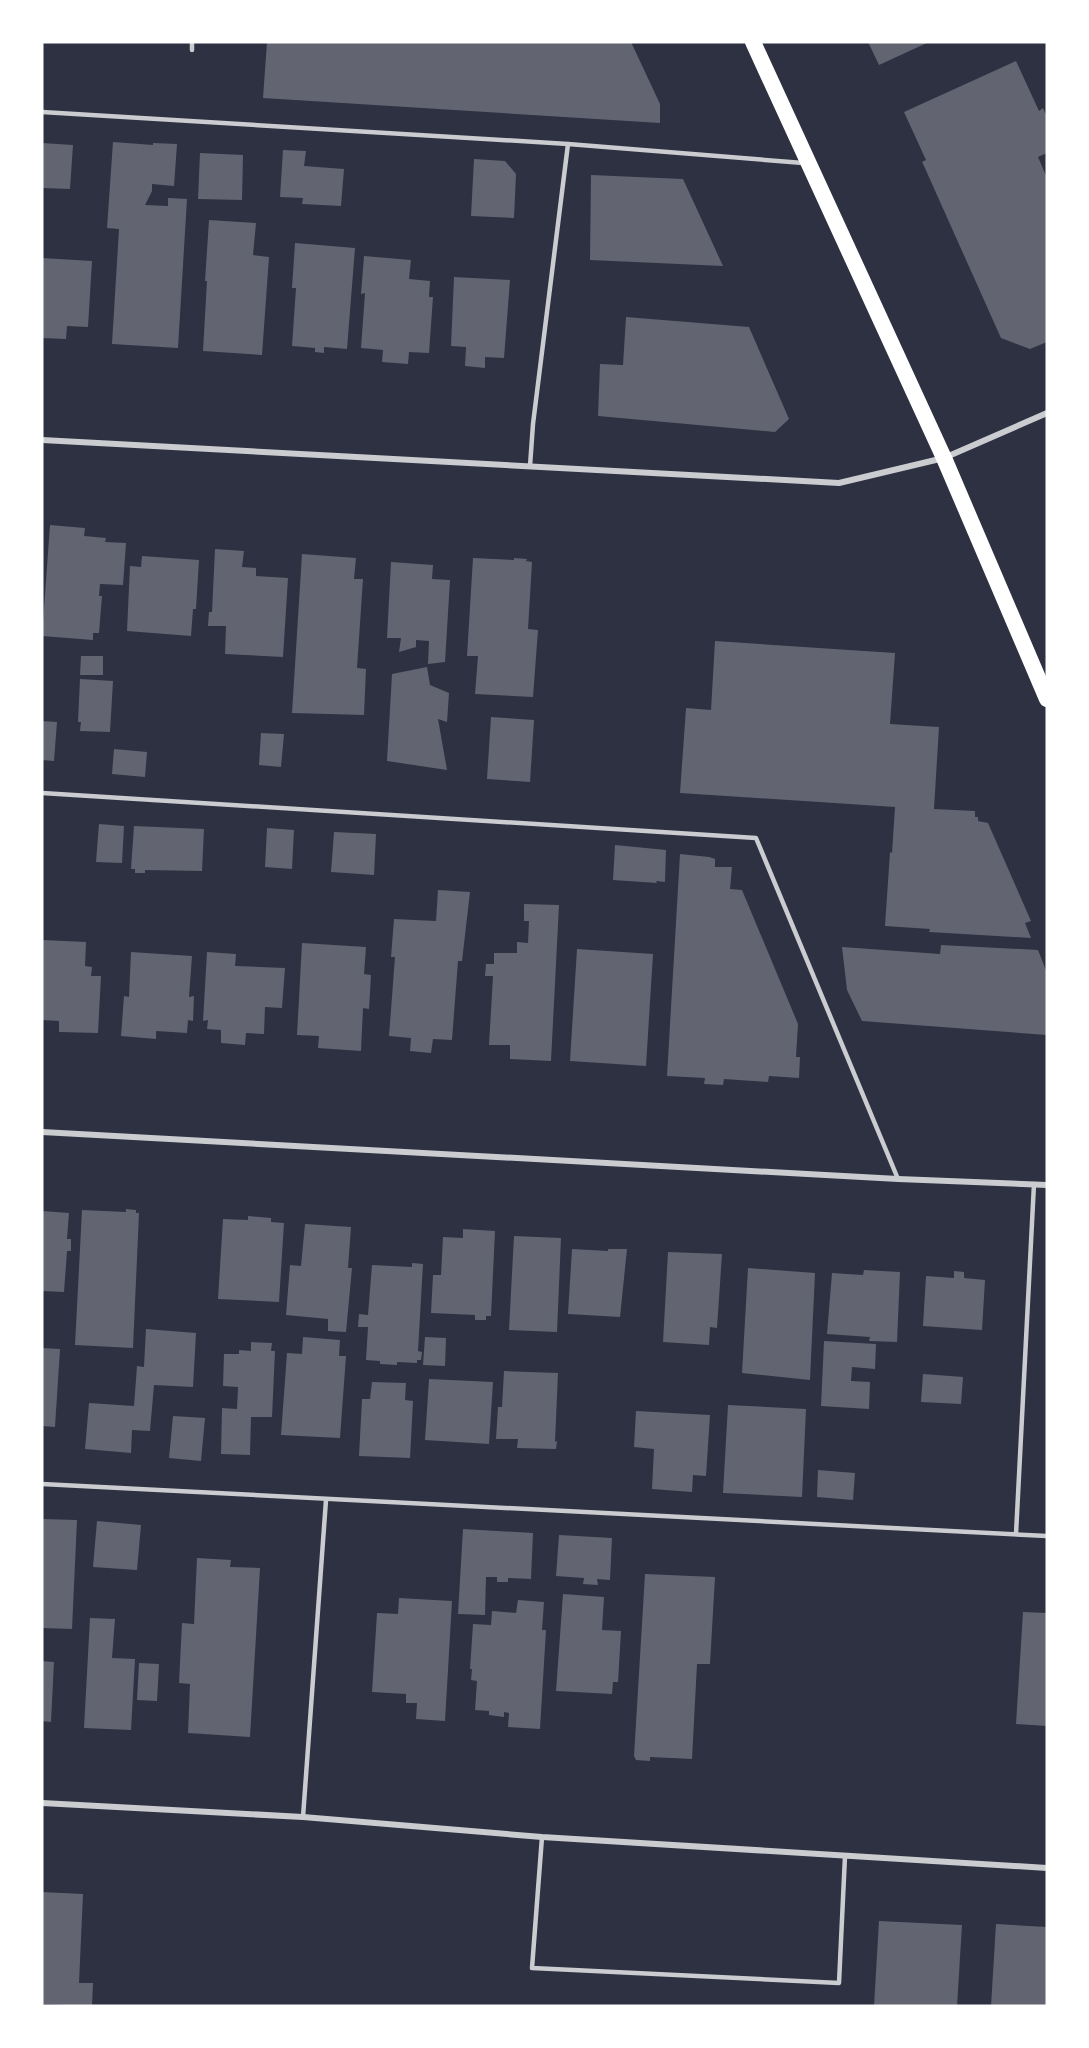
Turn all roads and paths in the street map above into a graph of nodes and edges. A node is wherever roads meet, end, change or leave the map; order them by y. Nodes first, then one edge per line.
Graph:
1 (192, 42) edge
2 (753, 42) edge
3 (192, 50) dead end
4 (42, 112) edge
5 (568, 144) junction
6 (809, 163) junction
7 (1047, 412) edge
8 (42, 440) edge
9 (944, 458) junction
10 (530, 466) junction
11 (1047, 699) edge
12 (42, 793) edge
13 (42, 1132) edge
14 (898, 1179) junction
15 (1034, 1184) junction
16 (1047, 1185) edge
17 (42, 1484) edge
18 (326, 1500) junction
19 (1016, 1534) junction
20 (1047, 1536) edge
21 (42, 1803) edge
22 (303, 1817) junction
23 (542, 1837) junction
24 (845, 1856) junction
25 (1047, 1868) edge

1 - 3 lane
2 - 6 highway
4 - 5 lane
5 - 6 lane
5 - 10 lane
6 - 9 highway
7 - 9 street
8 - 10 street
9 - 10 street
9 - 11 highway
12 - 14 lane
13 - 14 street
14 - 15 street
15 - 16 street
15 - 19 lane
17 - 18 lane
18 - 19 lane
18 - 22 lane
19 - 20 lane
21 - 22 street
22 - 23 street
23 - 24 street
23 - 24 lane
24 - 25 street

